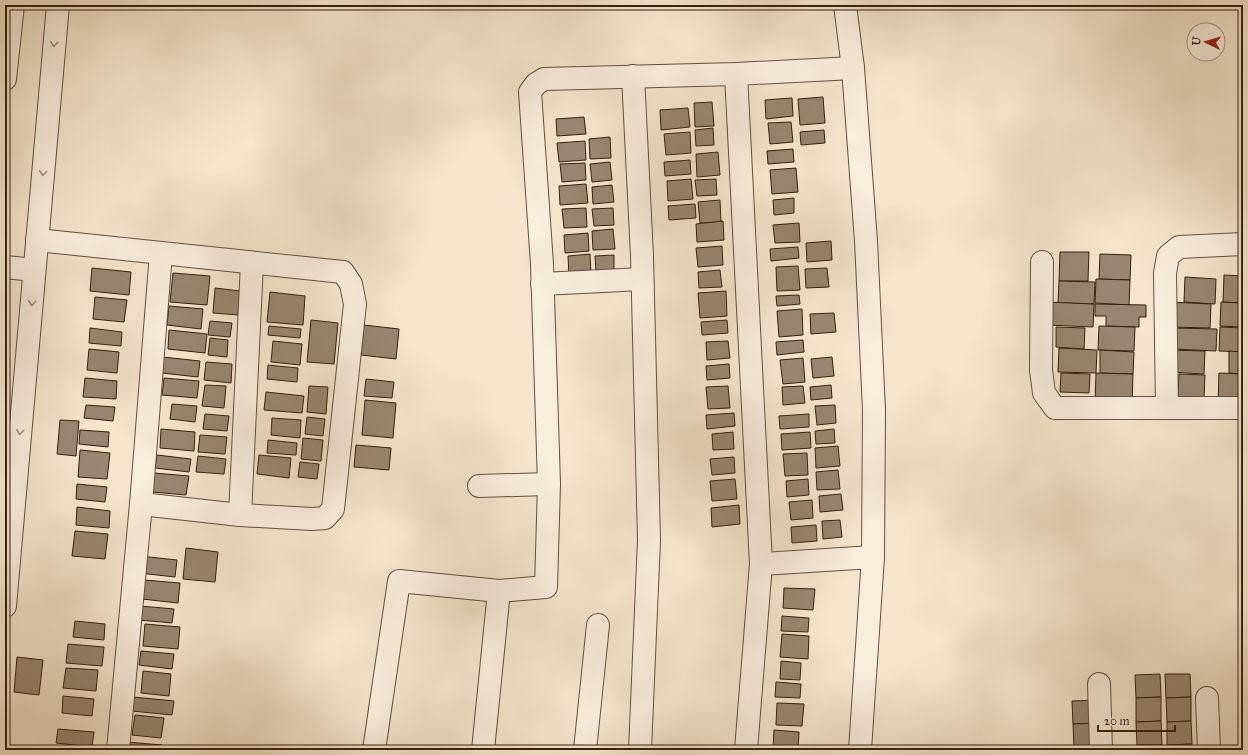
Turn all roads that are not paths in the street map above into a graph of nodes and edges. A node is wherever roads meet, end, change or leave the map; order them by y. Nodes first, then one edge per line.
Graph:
1 (58, 5) edge
2 (845, 5) edge
3 (10, 15) edge
4 (853, 68) junction
5 (736, 74) junction
6 (633, 76) junction
7 (5, 79) edge
8 (37, 240) junction
9 (1243, 244) edge
10 (161, 253) junction
11 (1042, 262) dead end
12 (252, 263) junction
13 (5, 267) edge
14 (34, 270) junction
15 (642, 279) junction
16 (542, 284) junction
17 (1167, 408) junction
18 (1243, 408) edge
19 (549, 484) junction
20 (478, 486) dead end
21 (141, 504) junction
22 (240, 515) junction
23 (873, 557) junction
24 (761, 564) junction
25 (499, 591) junction
26 (5, 606) edge
27 (598, 625) dead end
28 (1099, 684) dead end
29 (1207, 698) dead end
30 (118, 750) edge
31 (374, 750) edge
32 (483, 750) edge
33 (585, 750) edge
34 (640, 750) edge
35 (746, 750) edge
36 (860, 750) edge
37 (1101, 750) edge
38 (1209, 750) edge

1 -> 8 street
2 - 4 street
3 - 7 street
4 - 5 street
4 - 23 street
5 - 6 street
5 - 24 street
6 - 15 street
6 - 16 street
8 - 10 street
8 - 14 street
9 - 17 street
10 - 12 street
10 - 21 street
11 - 17 street
12 - 22 street
12 - 22 street
13 - 14 street
14 -> 26 street
15 - 16 street
15 - 34 street
16 - 19 street
17 - 18 street
19 - 20 street
19 - 25 street
21 - 22 street
21 - 30 street
23 - 24 street
23 - 36 street
24 - 35 street
25 - 31 street
25 - 32 street
27 - 33 street
28 - 37 street
29 - 38 street

